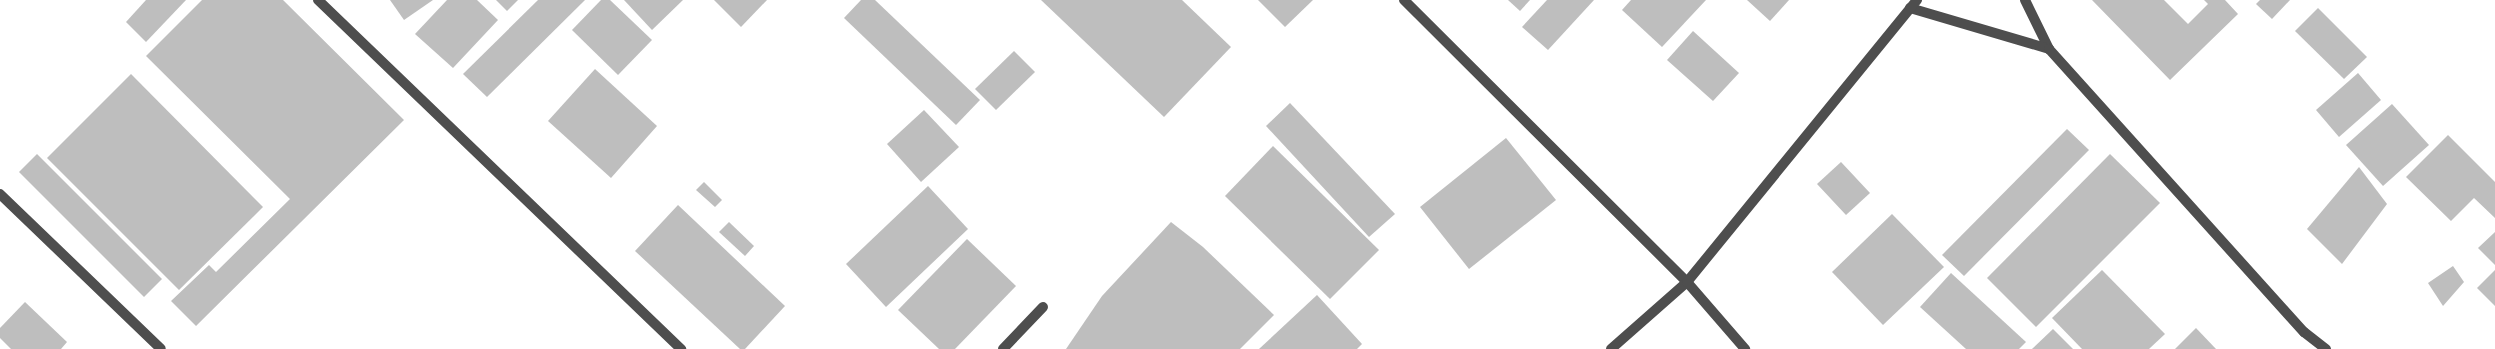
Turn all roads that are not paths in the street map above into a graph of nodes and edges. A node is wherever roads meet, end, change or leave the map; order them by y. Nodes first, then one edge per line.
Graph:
1 (318, 0) edge
2 (1404, 0) edge
3 (1917, 0) edge
4 (2025, 0) edge
5 (1910, 8) junction
6 (2049, 49) junction
7 (0, 194) edge
8 (1688, 282) junction
9 (1043, 307) dead end
10 (161, 349) edge
11 (681, 349) edge
12 (1003, 349) edge
13 (1611, 349) edge
14 (1744, 349) edge
15 (2326, 349) edge

1 - 11 street
2 - 8 street
3 - 5 street
4 - 6 street
5 - 6 street
5 - 8 street
6 - 15 street
7 - 10 street
8 - 13 street
8 - 14 street
9 - 12 street

